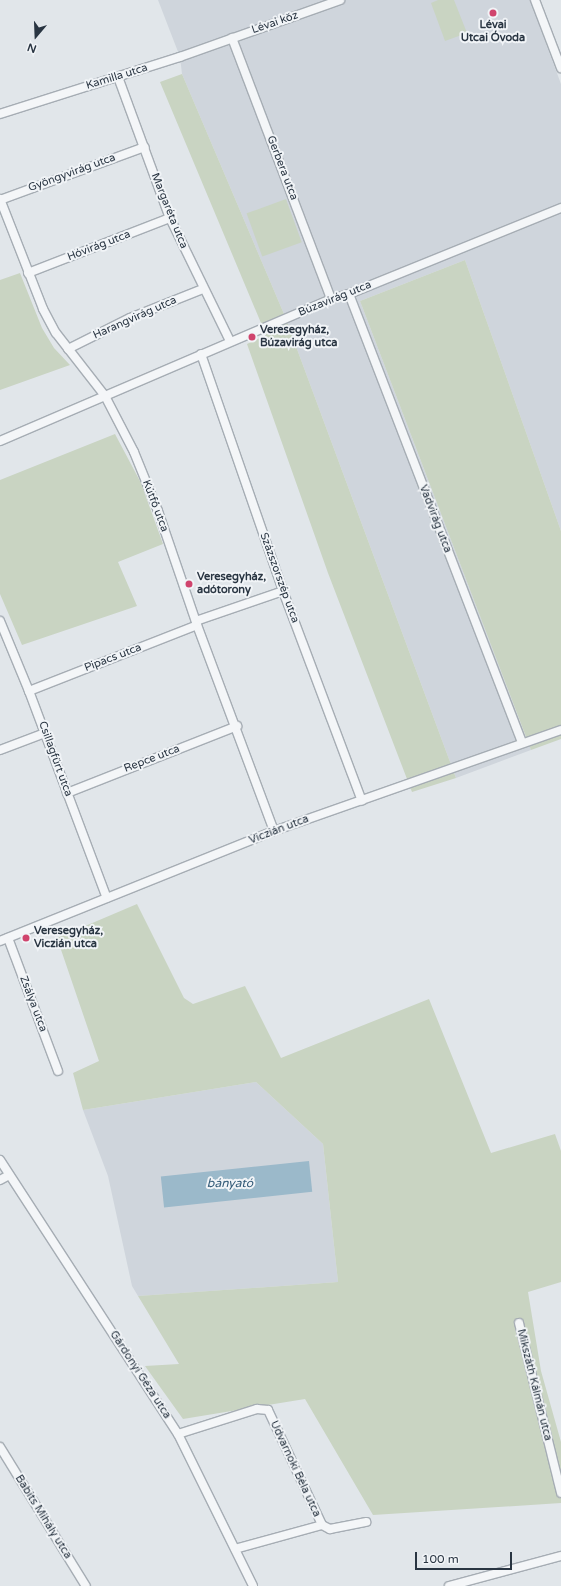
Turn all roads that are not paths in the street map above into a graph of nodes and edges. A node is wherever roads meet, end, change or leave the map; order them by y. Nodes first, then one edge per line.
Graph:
1 (340, 0) edge
2 (535, 0) edge
3 (232, 38) junction
4 (561, 68) edge
5 (118, 77) junction
6 (0, 114) edge
7 (145, 147) junction
8 (0, 199) edge
9 (561, 208) edge
10 (170, 218) junction
11 (28, 273) junction
12 (203, 289) junction
13 (349, 294) junction
14 (331, 298) junction
15 (230, 341) junction
16 (68, 349) junction
17 (200, 354) junction
18 (105, 396) junction
19 (0, 441) edge
20 (283, 591) junction
21 (0, 621) edge
22 (197, 623) junction
23 (29, 691) junction
24 (237, 726) junction
25 (561, 730) edge
26 (45, 732) junction
27 (522, 744) junction
28 (0, 750) edge
29 (67, 793) junction
30 (362, 801) junction
31 (274, 831) junction
32 (107, 898) junction
33 (4, 939) edge
34 (58, 1071) dead end
35 (0, 1160) edge
36 (9, 1175) junction
37 (0, 1180) edge
38 (519, 1323) dead end
39 (178, 1434) junction
40 (0, 1447) edge
41 (8, 1461) junction
42 (0, 1466) edge
43 (561, 1493) edge
44 (366, 1522) dead end
45 (322, 1525) junction
46 (235, 1549) junction
47 (561, 1556) edge
48 (459, 1584) edge
49 (86, 1586) edge
50 (253, 1586) edge
51 (448, 1586) edge

1 - 3 street, Lévai köz
2 - 4 street
3 - 5 street, Kamilla utca
3 - 14 street, Gerbera utca
5 - 6 street, Kamilla utca
5 - 7 street, Margaréta utca
7 - 8 street, Gyöngyvirág utca
7 - 10 street, Margaréta utca
8 - 11 street, Kútfő utca
9 - 13 street, Búzavirág utca
10 - 11 street, Hóvirág utca
10 - 12 street, Margaréta utca
11 - 16 street, Kútfő utca
12 - 15 street, Margaréta utca
12 - 16 street, Harangvirág utca
13 - 14 street, Búzavirág utca
13 - 27 street, Vadvirág utca
14 - 15 street, Búzavirág utca
15 - 17 street, Búzavirág utca
16 - 18 street, Kútfő utca
17 - 18 street, Búzavirág utca
17 - 20 street, Százszorszép utca
18 - 19 street, Búzavirág utca
18 - 22 street, Kútfő utca
20 - 22 street, Pipacs utca
20 - 30 street, Százszorszép utca
21 - 23 street, Csillagfürt utca
22 - 23 street, Pipacs utca
22 - 24 street, Kútfő utca
23 - 26 street, Csillagfürt utca
24 - 29 street, Repce utca
24 - 31 street, Kútfő utca
25 - 27 street, Viczián utca
26 - 28 street
26 - 29 street, Csillagfürt utca
27 - 30 street, Viczián utca
29 - 32 street, Csillagfürt utca
30 - 31 street, Viczián utca
31 - 32 street, Viczián utca
32 - 33 street, Viczián utca
33 - 34 street, Zsálya utca
35 - 36 street, Gárdonyi Géza utca
36 - 37 street
36 - 39 street, Gárdonyi Géza utca
38 - 43 street, Mikszáth Kálmán utca
39 - 45 street, Udvarnoki Béla utca
39 - 46 street, Gárdonyi Géza utca
40 - 41 street, Babits Mihály utca
41 - 42 street
41 - 49 street, Babits Mihály utca
44 - 45 street, Udvarnoki Béla utca
45 - 46 street, Udvarnoki Béla utca
46 - 50 street, Gárdonyi Géza utca
47 - 48 street
48 - 51 street

